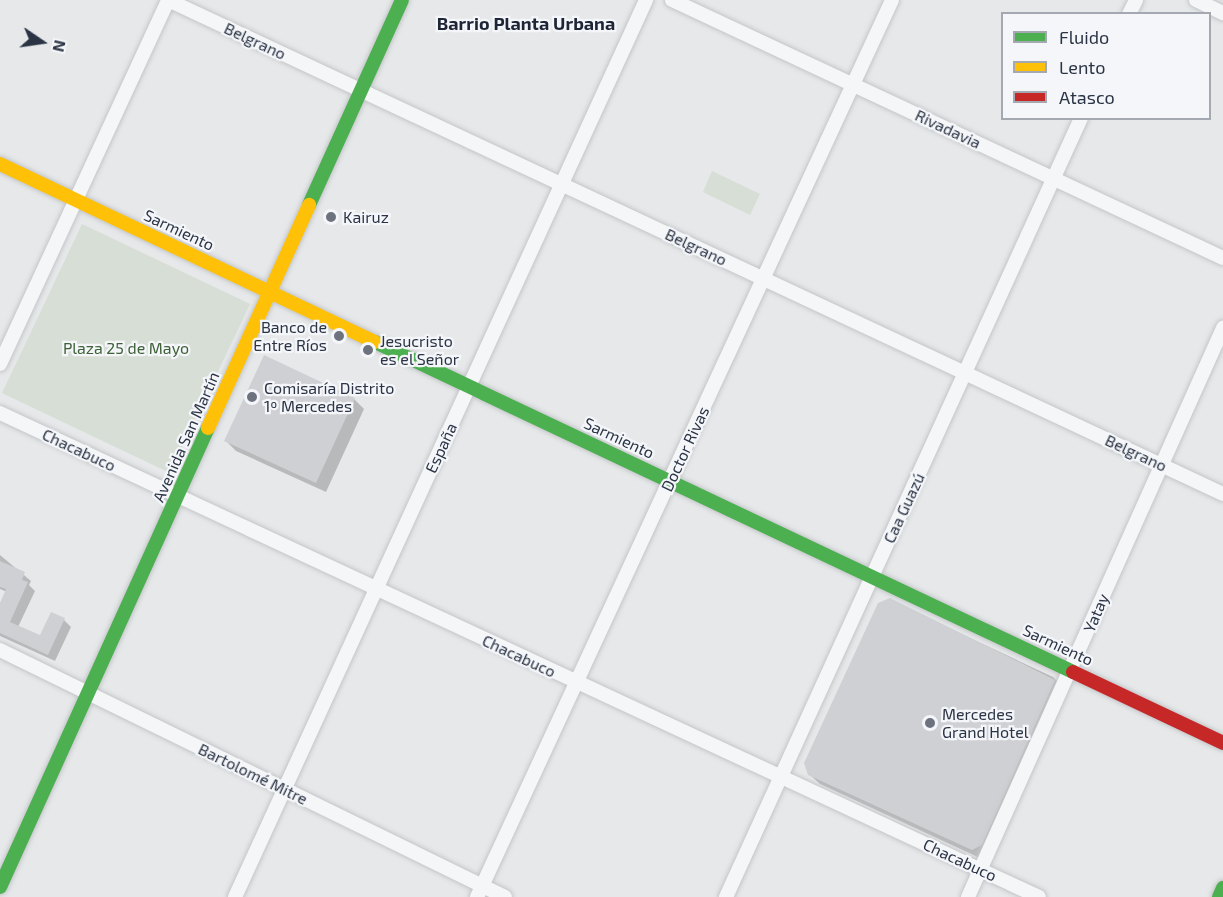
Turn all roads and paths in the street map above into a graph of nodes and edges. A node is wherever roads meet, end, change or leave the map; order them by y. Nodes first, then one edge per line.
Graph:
1 (168, 0) edge
2 (402, 0) edge
3 (646, 0) edge
4 (672, 0) edge
5 (892, 0) edge
6 (1196, 0) edge
7 (1223, 13) edge
8 (853, 85) junction
9 (361, 90) junction
10 (1081, 120) edge
11 (0, 164) edge
12 (1054, 178) junction
13 (562, 184) junction
14 (76, 200) junction
15 (1223, 258) edge
16 (764, 279) junction
17 (270, 291) junction
18 (1223, 328) edge
19 (0, 364) edge
20 (965, 373) junction
21 (470, 385) junction
22 (0, 414) edge
23 (1160, 464) junction
24 (670, 480) junction
25 (1223, 494) edge
26 (177, 496) junction
27 (873, 576) junction
28 (376, 589) junction
29 (0, 650) edge
30 (1072, 670) junction
31 (577, 683) junction
32 (88, 693) junction
33 (1223, 743) edge
34 (780, 778) junction
35 (284, 789) junction
36 (981, 869) junction
37 (0, 887) edge
38 (1223, 888) edge
39 (480, 891) edge
40 (1036, 896) edge
41 (235, 897) edge
42 (505, 897) edge
43 (726, 897) edge
44 (968, 897) edge
45 (1219, 897) edge

1 - 9 street, Belgrano
1 - 14 street
2 - 9 street, Avenida San Martín
3 - 13 street, España
4 - 8 street, Rivadavia
5 - 8 street, Doctor Rivas
6 - 7 street
8 - 12 street, Rivadavia
8 - 16 street, Doctor Rivas
9 - 13 street, Belgrano
9 - 17 street, Avenida San Martín
10 - 12 street, Caa Guazú
11 - 14 street, Sarmiento
12 - 15 street, Rivadavia
12 - 20 street, Caa Guazú
13 - 16 street, Belgrano
13 - 21 street, España
14 - 17 street, Sarmiento
14 - 19 street
16 - 20 street, Belgrano
16 - 24 street, Doctor Rivas
17 - 21 street, Sarmiento
17 - 26 street, Avenida San Martín
18 - 23 street, Yatay
20 - 23 street, Belgrano
20 - 27 street, Caa Guazú
21 - 24 street, Sarmiento
21 - 28 street, España
22 - 26 street, Chacabuco
23 - 25 street, Belgrano
23 - 30 street, Yatay
24 - 27 street, Sarmiento
24 - 31 street, Doctor Rivas
26 - 28 street, Chacabuco
26 - 32 street, Avenida San Martín
27 - 30 street, Sarmiento
27 - 34 street, Caa Guazú
28 - 31 street, Chacabuco
28 - 35 street, España
29 - 32 street, Bartolomé Mitre
30 - 33 street, Sarmiento
30 - 36 street, Yatay
31 - 34 street, Chacabuco
31 - 39 street, Doctor Rivas
32 - 35 street, Bartolomé Mitre
32 - 37 street, Avenida San Martín
34 - 36 street, Chacabuco
34 - 43 street, Caa Guazú
35 - 39 street, Bartolomé Mitre
35 - 41 street, España
36 - 40 street, Chacabuco
36 - 44 street, Yatay
38 - 45 street
39 - 42 street, Bartolomé Mitre

